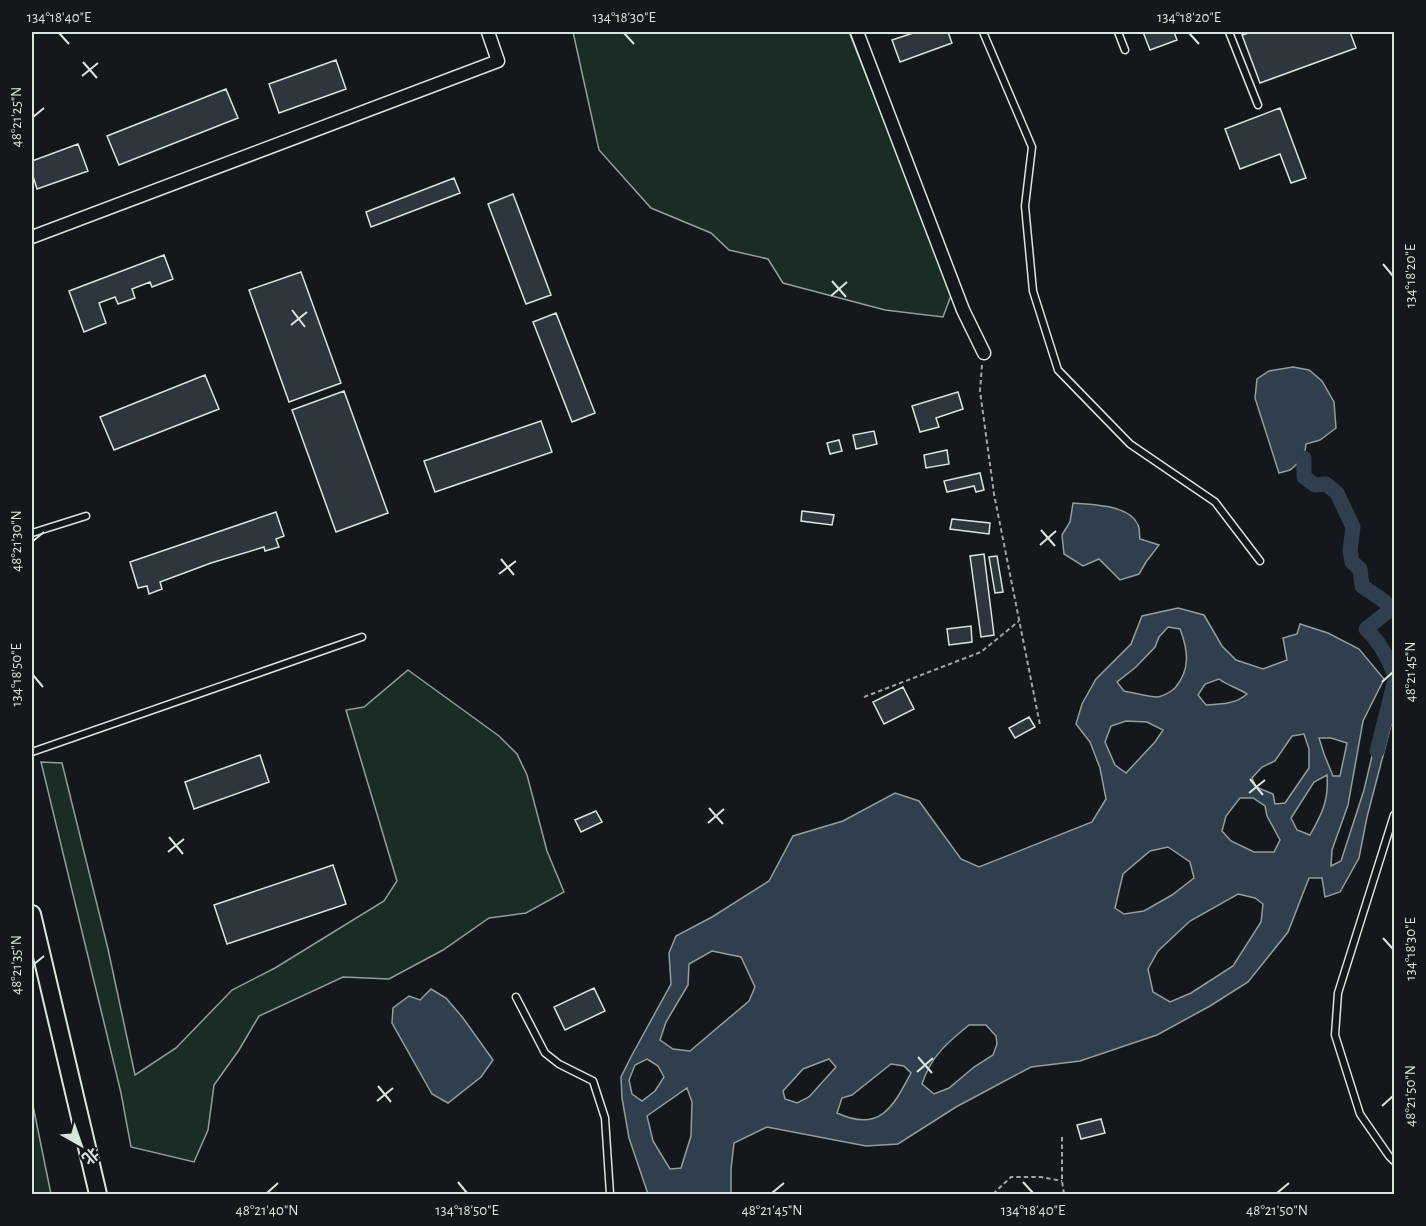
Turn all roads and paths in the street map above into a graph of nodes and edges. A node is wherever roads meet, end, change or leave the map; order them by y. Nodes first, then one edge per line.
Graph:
1 (488, 32) edge
2 (857, 32) edge
3 (983, 32) edge
4 (1118, 32) edge
5 (1229, 32) edge
6 (1125, 50) dead end
7 (1258, 105) dead end
8 (32, 237) edge
9 (984, 353) joint
10 (86, 516) dead end
11 (32, 533) edge
12 (1260, 561) dead end
13 (1019, 620) junction
14 (362, 637) dead end
15 (864, 697) dead end
16 (1040, 725) dead end
17 (32, 752) edge
18 (1395, 815) edge
19 (32, 914) edge
20 (516, 998) dead end
21 (1062, 1137) dead end
22 (1395, 1161) edge
23 (1062, 1181) junction
24 (98, 1194) edge
25 (610, 1194) edge
26 (993, 1194) edge
27 (1065, 1194) edge

1 - 8 street
2 - 9 street
3 - 12 lane
4 - 6 lane
5 - 7 lane
9 - 13 path
10 - 11 lane
13 - 15 path
13 - 16 path
14 - 17 lane
18 - 22 lane
19 - 24 street
20 - 25 lane
21 - 23 path
23 - 26 path
23 - 27 path

